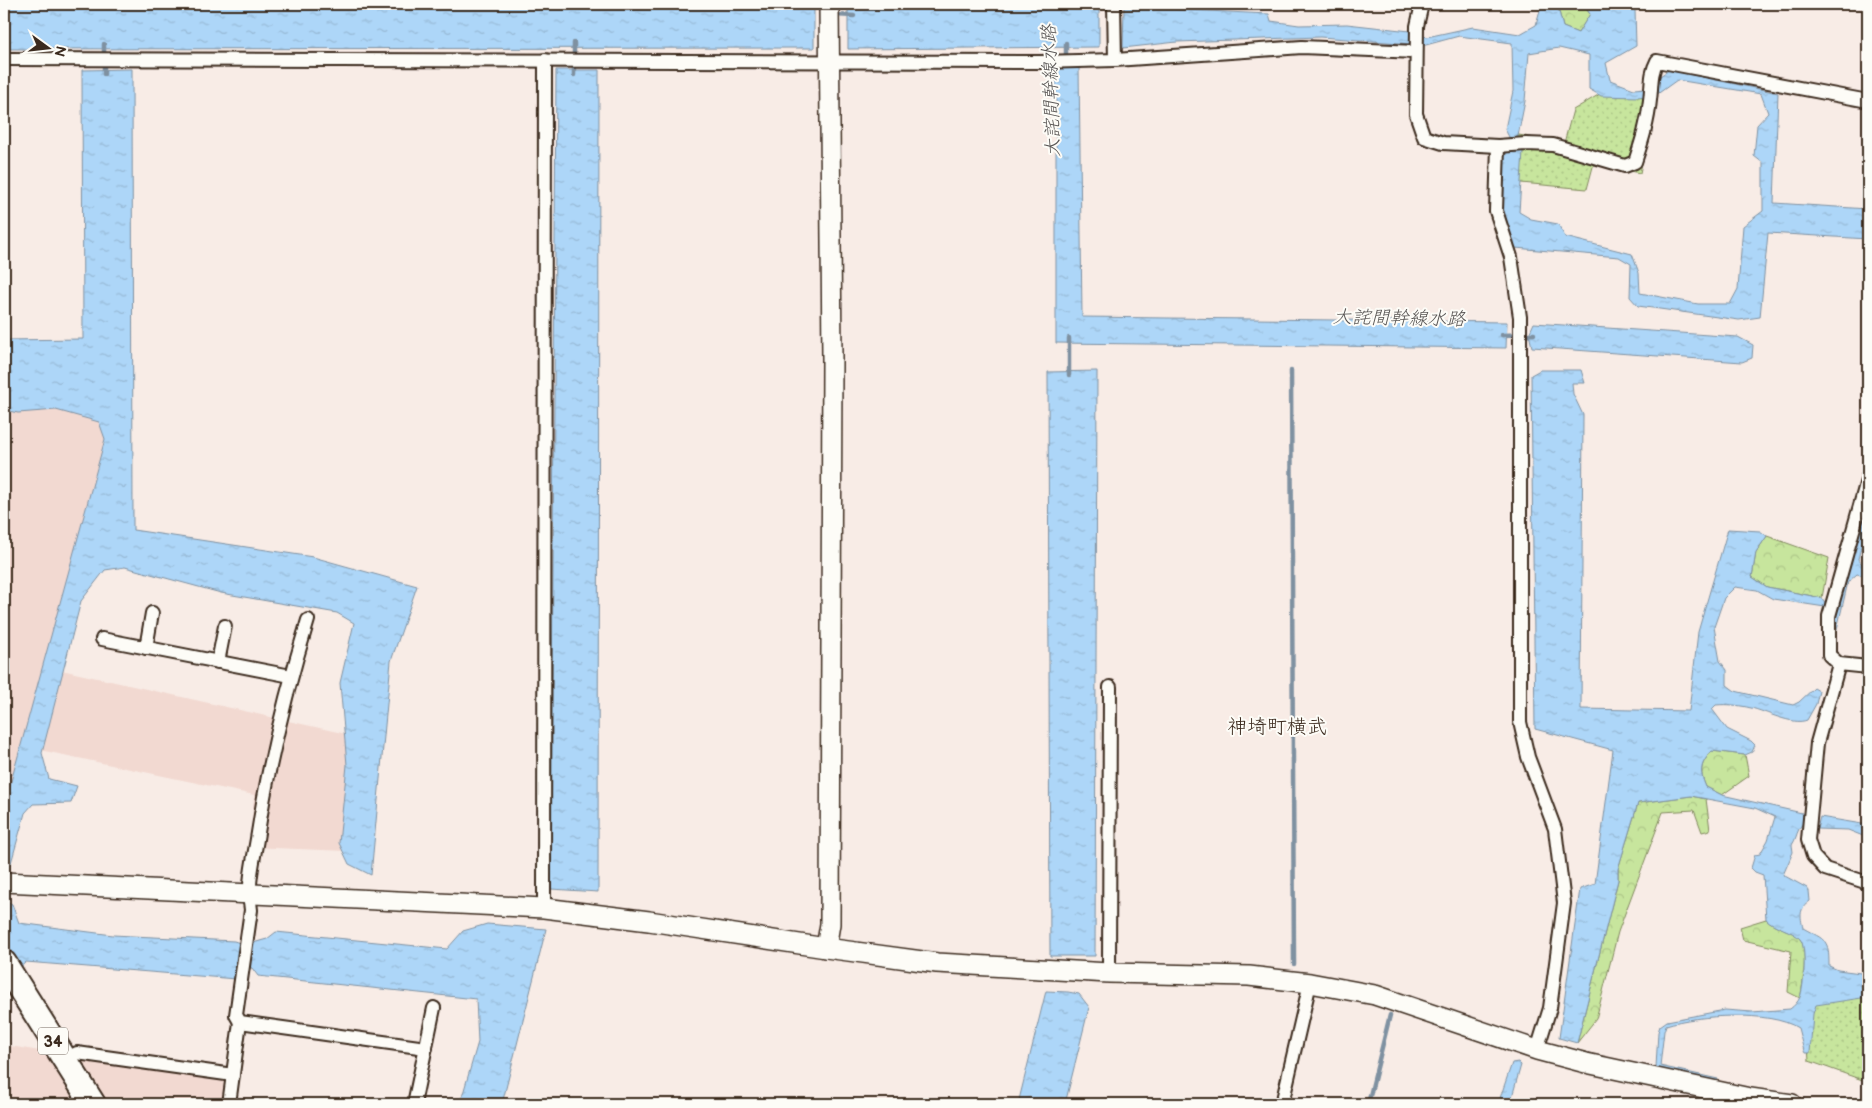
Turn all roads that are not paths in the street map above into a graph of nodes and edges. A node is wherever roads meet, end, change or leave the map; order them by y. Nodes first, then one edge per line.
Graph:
1 (829, 4) edge
2 (1422, 4) edge
3 (1114, 8) edge
4 (1416, 52) junction
5 (4, 59) edge
6 (545, 60) junction
7 (1115, 60) junction
8 (829, 61) junction
9 (1868, 101) edge
10 (1498, 146) junction
11 (1868, 478) edge
12 (152, 613) dead end
13 (308, 620) dead end
14 (225, 626) dead end
15 (102, 639) dead end
16 (146, 648) junction
17 (218, 662) junction
18 (1839, 664) junction
19 (1868, 666) edge
20 (291, 676) junction
21 (1110, 687) dead end
22 (4, 882) edge
23 (1868, 883) edge
24 (248, 894) junction
25 (544, 908) junction
26 (826, 948) junction
27 (8, 970) edge
28 (1109, 973) junction
29 (1310, 983) junction
30 (434, 1008) dead end
31 (240, 1022) junction
32 (426, 1048) junction
33 (1537, 1050) junction
34 (64, 1060) junction
35 (233, 1075) junction
36 (93, 1104) edge
37 (229, 1104) edge
38 (414, 1104) edge
39 (1282, 1104) edge
40 (1792, 1104) edge

1 - 8 street
2 - 4 street
3 - 7 street
4 - 7 street
4 - 10 street
5 - 6 street
6 - 8 street
6 - 25 street
7 - 8 street
8 - 26 street
9 - 10 street
10 - 33 street
11 - 18 street
12 - 16 street
13 - 20 street
14 - 17 street
15 - 16 street
16 - 17 street
17 - 20 street
18 - 19 street
18 - 23 street
20 - 24 street
21 - 28 street
22 - 24 street
24 - 25 street
24 - 31 street
25 - 26 street
26 - 28 street
27 - 34 highway, 34
28 - 29 street
29 - 33 street
29 - 39 street
30 - 32 street
31 - 32 street
31 - 35 street
32 - 38 street
33 - 40 street
34 - 35 street
34 - 36 highway, 34
35 - 37 street

